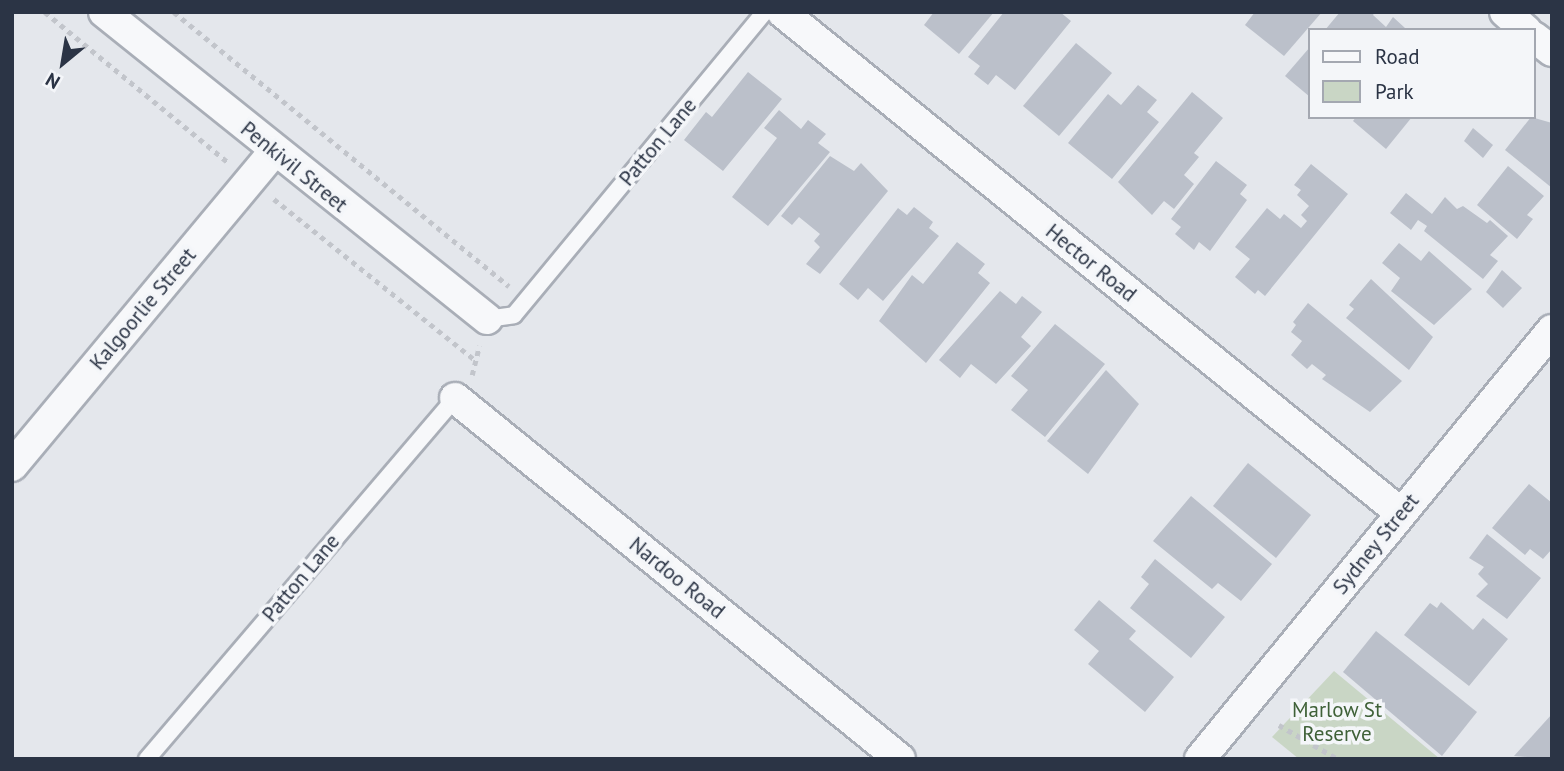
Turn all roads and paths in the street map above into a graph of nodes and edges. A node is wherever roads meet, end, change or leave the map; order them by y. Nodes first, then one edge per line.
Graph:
1 (104, 12) edge
2 (174, 12) edge
3 (765, 12) edge
4 (782, 12) edge
5 (1505, 12) edge
6 (1524, 28) edge
7 (1536, 39) edge
8 (1552, 51) edge
9 (274, 152) junction
10 (527, 300) junction
11 (487, 319) junction
12 (1552, 330) edge
13 (455, 398) junction
14 (12, 466) edge
15 (1401, 513) junction
16 (1279, 725) dead end
17 (147, 759) edge
18 (900, 759) edge
19 (1200, 759) edge
20 (1338, 759) edge

1 - 9 street, Penkivil Street
2 - 10 path
3 - 10 lane, Patton Lane
4 - 15 street, Hector Road
5 - 6 street
7 - 8 street
9 - 11 street, Penkivil Street
9 - 14 street, Kalgoorlie Street
10 - 11 lane, Patton Lane
11 - 13 path
12 - 15 street, Sydney Street
13 - 17 lane, Patton Lane
13 - 18 street, Nardoo Road
15 - 19 street, Sydney Street
16 - 20 path

